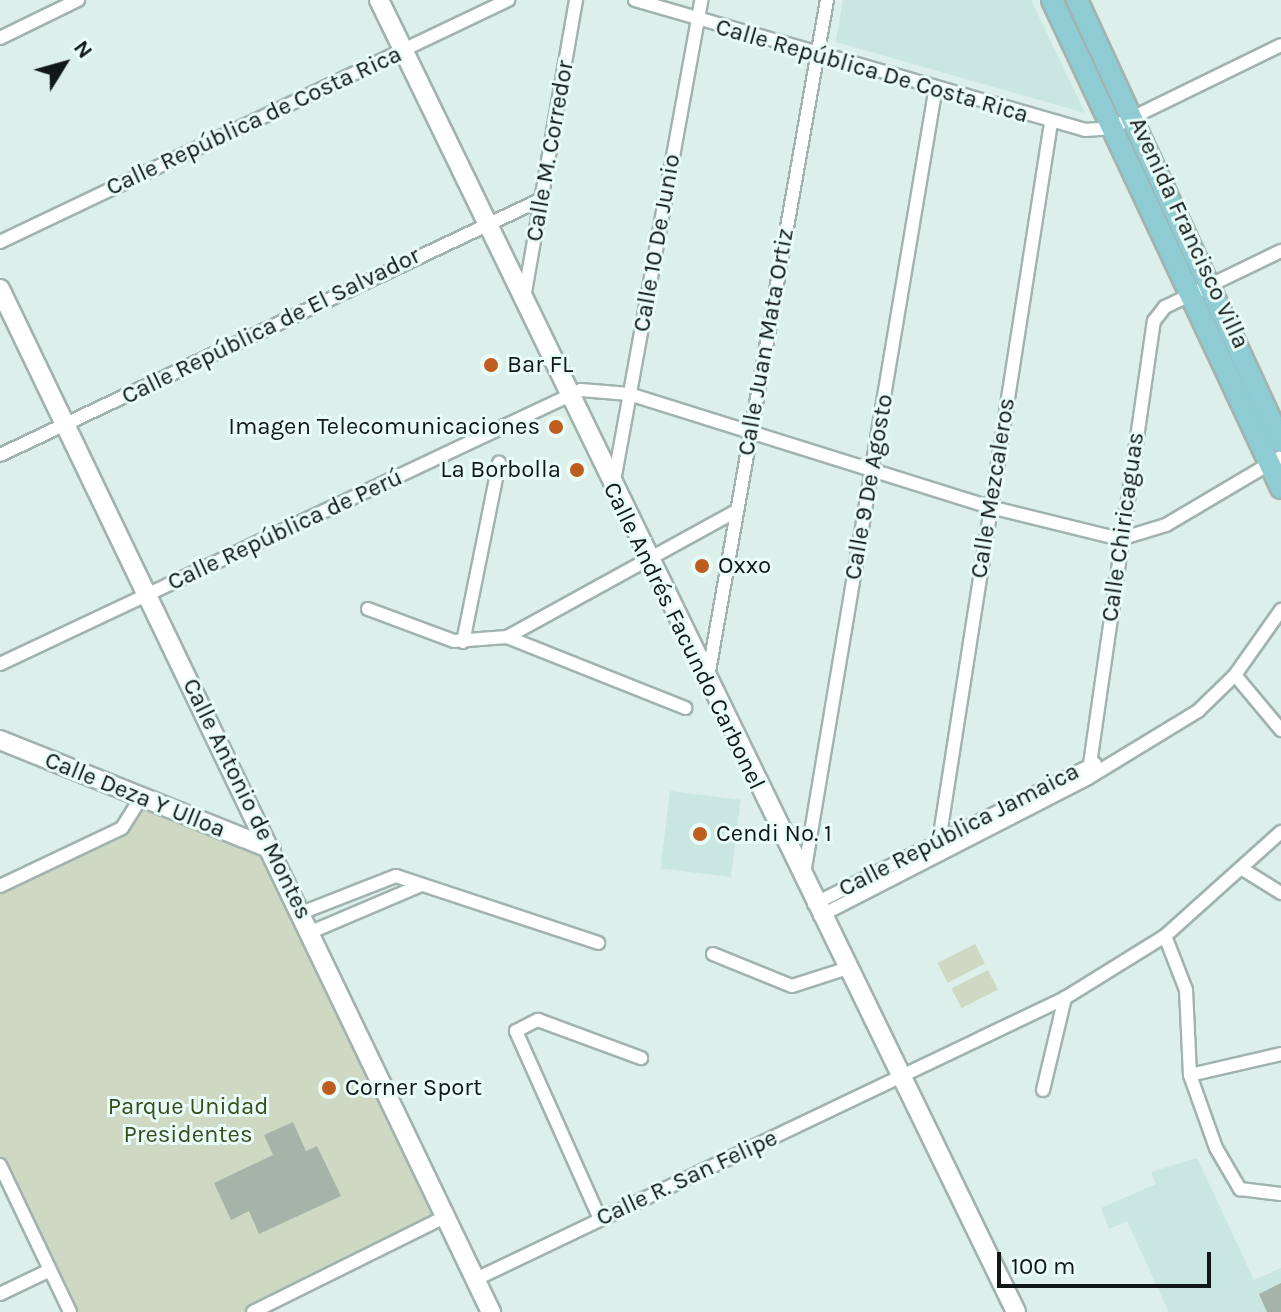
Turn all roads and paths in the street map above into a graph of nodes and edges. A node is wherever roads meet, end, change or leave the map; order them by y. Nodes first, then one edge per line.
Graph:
1 (78, 0) edge
2 (379, 0) edge
3 (508, 0) edge
4 (576, 0) edge
5 (635, 0) edge
6 (701, 0) edge
7 (827, 0) edge
8 (1052, 0) edge
9 (1077, 0) edge
10 (697, 20) junction
11 (0, 38) edge
12 (1281, 45) edge
13 (403, 50) junction
14 (816, 56) junction
15 (935, 92) junction
16 (1131, 119) junction
17 (1051, 123) junction
18 (1111, 128) junction
19 (542, 199) junction
20 (485, 221) junction
21 (0, 242) edge
22 (1281, 251) edge
23 (1209, 288) junction
24 (0, 289) edge
25 (1189, 297) junction
26 (524, 301) junction
27 (569, 394) junction
28 (629, 394) junction
29 (65, 423) junction
30 (750, 431) junction
31 (1281, 442) edge
32 (0, 455) edge
33 (1275, 460) edge
34 (499, 463) dead end
35 (872, 470) junction
36 (613, 487) junction
37 (1281, 488) edge
38 (990, 507) junction
39 (736, 511) junction
40 (1120, 539) junction
41 (647, 558) junction
42 (149, 593) junction
43 (368, 609) dead end
44 (1281, 610) edge
45 (507, 637) junction
46 (463, 642) junction
47 (0, 664) edge
48 (1235, 675) junction
49 (706, 684) junction
50 (685, 708) dead end
51 (1281, 730) edge
52 (1, 741) edge
53 (1106, 763) junction
54 (1089, 764) junction
55 (1088, 778) junction
56 (141, 798) junction
57 (1281, 832) edge
58 (939, 839) junction
59 (271, 849) junction
60 (937, 854) junction
61 (1244, 870) junction
62 (802, 881) junction
63 (426, 884) junction
64 (0, 886) edge
65 (1281, 893) edge
66 (817, 910) junction
67 (301, 913) junction
68 (311, 932) junction
69 (1165, 936) junction
70 (598, 943) dead end
71 (713, 954) dead end
72 (845, 969) junction
73 (1065, 998) junction
74 (1281, 1054) edge
75 (641, 1058) dead end
76 (1190, 1075) junction
77 (899, 1078) junction
78 (1043, 1090) dead end
79 (0, 1165) edge
80 (1281, 1194) edge
81 (446, 1216) junction
82 (600, 1219) junction
83 (50, 1270) junction
84 (476, 1279) junction
85 (0, 1294) edge
86 (70, 1312) edge
87 (253, 1312) edge
88 (491, 1312) edge
89 (1016, 1312) edge

1 - 11 street
2 - 13 main road, Calle Andrés Facundo Carbonel
3 - 13 street, Calle República de Costa Rica
4 - 19 street, Calle M. Corredor
5 - 10 street, Calle República De Costa Rica
6 - 10 street, Calle 10 De Junio
7 - 14 street, Calle Juan Mata Ortiz
8 - 18 main road, Avenida Francisco Villa
9 - 16 main road, Avenida Francisco Villa
10 - 14 street, Calle República De Costa Rica
10 - 28 street, Calle 10 De Junio
12 - 16 street
13 - 20 main road, Calle Andrés Facundo Carbonel
13 - 21 street, Calle República de Costa Rica
14 - 15 street, Calle República De Costa Rica
14 - 30 street, Calle Juan Mata Ortiz
15 - 17 street, Calle República De Costa Rica
15 - 35 street, Calle 9 De Agosto
16 - 18 street
16 - 23 main road, Avenida Francisco Villa
17 - 18 street, Calle República De Costa Rica
17 - 38 street, Calle Mezcaleros
18 - 25 main road, Avenida Francisco Villa
19 - 20 street, Calle República de El Salvador
19 - 26 street, Calle M. Corredor
20 - 26 main road, Calle Andrés Facundo Carbonel
20 - 29 street, Calle República de El Salvador
22 - 23 street, Calle Chiricaguas
23 - 25 street, Calle Chiricaguas
23 - 31 main road, Avenida Francisco Villa
24 - 29 main road, Calle Antonio de Montes
25 - 33 main road, Avenida Francisco Villa
25 - 40 street, Calle Chiricaguas
26 - 27 main road, Calle Andrés Facundo Carbonel
27 - 28 street
27 - 36 main road, Calle Andrés Facundo Carbonel
27 - 42 street, Calle República de Perú
28 - 30 street
28 - 36 street, Calle 10 De Junio
29 - 32 street, Calle República de El Salvador
29 - 42 main road, Calle Antonio de Montes
30 - 35 street
30 - 39 street, Calle Juan Mata Ortiz
33 - 37 main road, Avenida Francisco Villa
33 - 40 street
34 - 46 street
35 - 38 street
35 - 62 street, Calle 9 De Agosto
36 - 41 main road, Calle Andrés Facundo Carbonel
38 - 40 street
38 - 58 street, Calle Mezcaleros
39 - 41 street
39 - 49 street, Calle Juan Mata Ortiz
40 - 54 street, Calle Chiricaguas
41 - 45 street
41 - 49 main road, Calle Andrés Facundo Carbonel
42 - 47 street, Calle República de Perú
42 - 59 main road, Calle Antonio de Montes
43 - 46 street
44 - 48 street, Calle República Jamaica
45 - 46 street
45 - 50 street
48 - 51 street
48 - 53 street, Calle República Jamaica
49 - 62 main road, Calle Andrés Facundo Carbonel
52 - 56 main road, Calle Deza Y Ulloa
53 - 54 street, Calle República Jamaica
53 - 55 street, Calle República Jamaica
54 - 55 street, Calle Chiricaguas
54 - 58 street, Calle República Jamaica
55 - 60 street, Calle República Jamaica
56 - 59 main road, Calle Deza Y Ulloa
56 - 64 street
57 - 61 street, Calle R. San Felipe
58 - 60 street, Calle Mezcaleros
58 - 66 street, Calle República Jamaica
59 - 67 main road, Calle Antonio de Montes
60 - 66 street, Calle República Jamaica
61 - 65 street
61 - 69 street, Calle R. San Felipe
62 - 66 main road, Calle Andrés Facundo Carbonel
63 - 67 street
63 - 68 street
63 - 70 street
66 - 72 main road, Calle Andrés Facundo Carbonel
67 - 68 main road, Calle Antonio de Montes
68 - 81 main road, Calle Antonio de Montes
69 - 73 street, Calle R. San Felipe
69 - 76 street
71 - 72 street
72 - 77 main road, Calle Andrés Facundo Carbonel
73 - 77 street, Calle R. San Felipe
73 - 78 street
74 - 76 street
75 - 82 street
76 - 80 street
77 - 82 street, Calle R. San Felipe
77 - 89 main road, Calle Andrés Facundo Carbonel
79 - 83 street
81 - 84 main road, Calle Antonio de Montes
81 - 87 street
82 - 84 street, Calle R. San Felipe
83 - 85 street
83 - 86 street
84 - 88 main road, Calle Antonio de Montes

